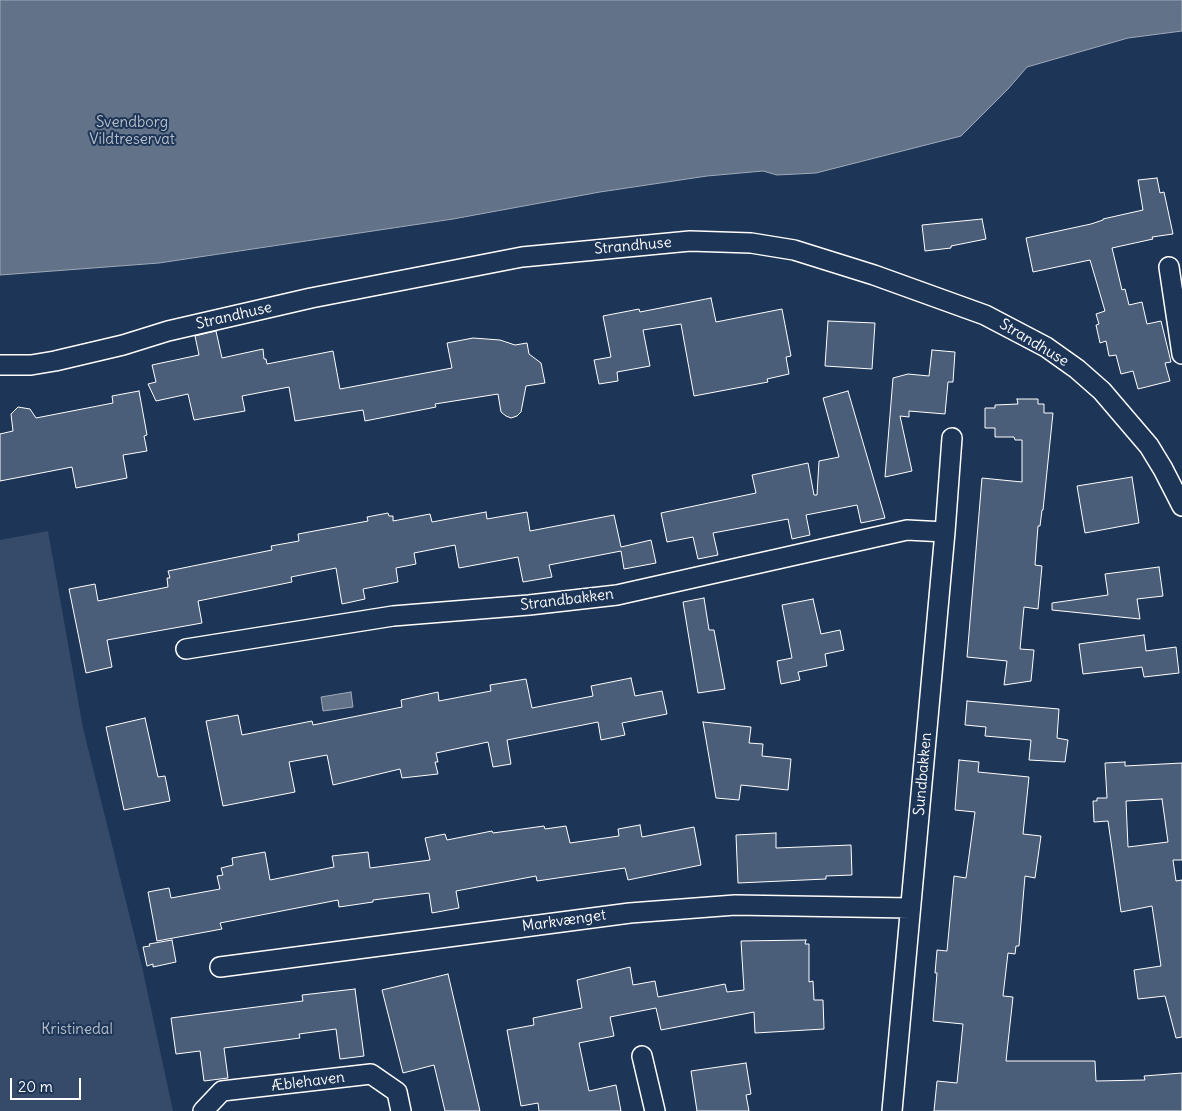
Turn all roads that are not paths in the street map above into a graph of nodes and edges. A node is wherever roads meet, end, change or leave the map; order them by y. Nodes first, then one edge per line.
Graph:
1 (1169, 267) dead end
2 (1182, 354) edge
3 (0, 365) edge
4 (952, 438) dead end
5 (1182, 506) edge
6 (945, 532) junction
7 (186, 649) dead end
8 (910, 908) junction
9 (220, 967) dead end
10 (642, 1056) dead end
11 (203, 1111) edge
12 (401, 1111) edge
13 (654, 1111) edge
14 (892, 1111) edge

1 - 2 street
3 - 5 street, Strandhuse
4 - 6 street, Sundbakken
6 - 7 street, Strandbakken
6 - 8 street, Sundbakken
8 - 9 street, Markvænget
8 - 14 street, Sundbakken
10 - 13 street
11 - 12 street, Æblehaven

